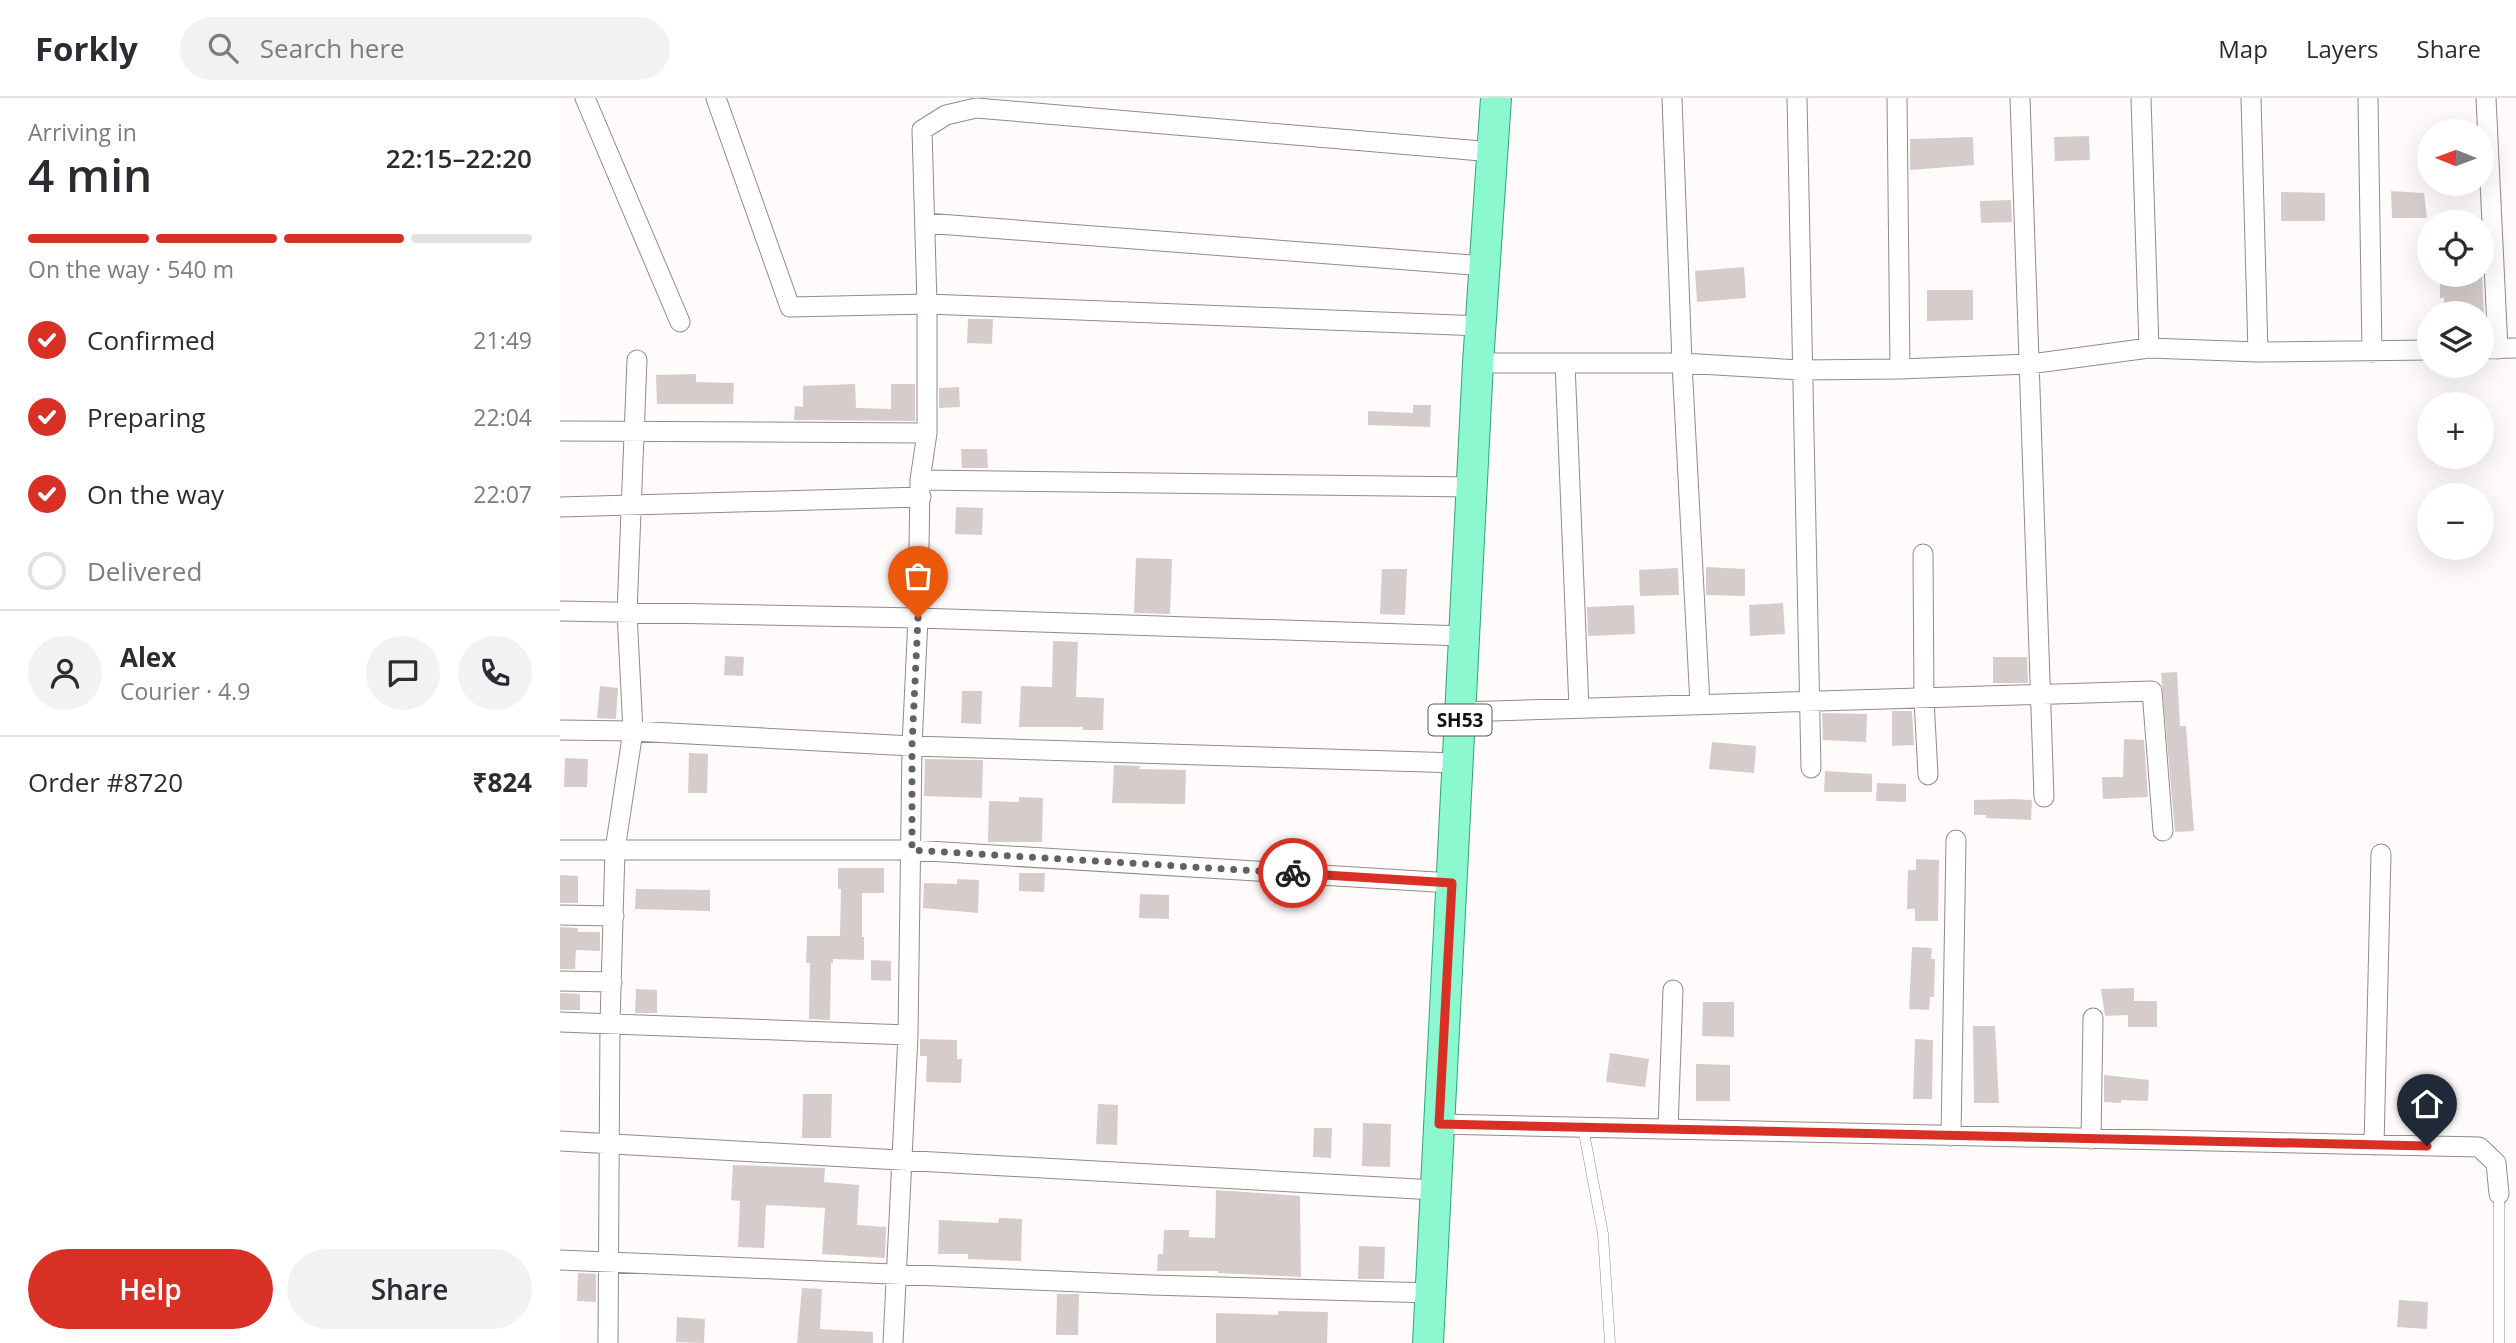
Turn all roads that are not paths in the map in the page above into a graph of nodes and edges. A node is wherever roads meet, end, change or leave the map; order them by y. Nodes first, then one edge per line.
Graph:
1 (585, 98) edge
2 (716, 98) edge
3 (1496, 98) edge
4 (1672, 98) edge
5 (1797, 98) edge
6 (1897, 98) edge
7 (2020, 98) edge
8 (2141, 98) edge
9 (2251, 98) edge
10 (2368, 98) edge
11 (2486, 98) edge
12 (1493, 152) junction
13 (925, 223) junction
14 (1485, 266) junction
15 (927, 304) junction
16 (680, 322) dead end
17 (1481, 326) junction
18 (2149, 348) junction
19 (2498, 349) edge
20 (2417, 351) edge
21 (2258, 352) junction
22 (2372, 352) junction
23 (638, 360) dead end
24 (1478, 362) junction
25 (1565, 363) junction
26 (1682, 363) junction
27 (2030, 364) junction
28 (1900, 369) junction
29 (1801, 370) junction
30 (635, 430) junction
31 (560, 431) edge
32 (927, 433) junction
33 (1472, 487) junction
34 (921, 488) junction
35 (560, 507) edge
36 (631, 507) junction
37 (1923, 554) dead end
38 (560, 611) edge
39 (627, 613) junction
40 (918, 618) junction
41 (1464, 636) junction
42 (2040, 696) junction
43 (1924, 699) junction
44 (1810, 702) junction
45 (1700, 704) junction
46 (1579, 708) junction
47 (1460, 712) junction
48 (560, 730) edge
49 (633, 731) junction
50 (912, 746) junction
51 (1458, 763) junction
52 (1811, 768) dead end
53 (1928, 775) dead end
54 (2044, 797) dead end
55 (2163, 831) dead end
56 (1956, 840) dead end
57 (615, 849) junction
58 (560, 850) edge
59 (912, 850) junction
60 (2381, 854) dead end
61 (1452, 883) junction
62 (560, 915) edge
63 (614, 916) junction
64 (560, 981) edge
65 (612, 982) junction
66 (1673, 990) dead end
67 (2093, 1018) dead end
68 (560, 1022) edge
69 (610, 1023) junction
70 (908, 1035) junction
71 (1439, 1124) junction
72 (1583, 1127) junction
73 (1668, 1129) junction
74 (1951, 1136) junction
75 (2091, 1139) junction
76 (560, 1141) edge
77 (609, 1142) junction
78 (2374, 1145) junction
79 (902, 1159) junction
80 (1436, 1190) junction
81 (2499, 1194) joint
82 (560, 1260) edge
83 (608, 1262) junction
84 (897, 1274) junction
85 (1432, 1293) junction
86 (608, 1343) edge
87 (893, 1343) edge
88 (1428, 1343) edge
89 (1610, 1343) edge
90 (2499, 1343) edge

1 - 16 street
2 - 15 street
3 - 12 main road, SH53
4 - 26 street
5 - 29 street
6 - 28 street
7 - 27 street
8 - 18 street
9 - 21 street
10 - 22 street
11 - 19 street
12 - 13 street
12 - 14 main road, SH53
13 - 14 street
13 - 15 street
14 - 17 main road, SH53
15 - 17 street
15 - 32 street
17 - 24 main road, SH53
18 - 21 street
18 - 27 street
20 - 22 street
21 - 22 street
23 - 30 street
24 - 25 street
24 - 33 main road, SH53
25 - 26 street
25 - 46 street
26 - 29 street
26 - 45 street
27 - 28 street
27 - 42 street
28 - 29 street
29 - 44 street
30 - 31 street
30 - 32 street
30 - 36 street
32 - 34 street
33 - 34 street
33 - 41 main road, SH53
34 - 36 street
34 - 40 street
35 - 36 street
36 - 39 street
37 - 43 street
38 - 39 street
39 - 40 street
39 - 49 street
40 - 41 street
40 - 50 street
41 - 47 main road, SH53
42 - 43 street
42 - 54 street
42 - 55 street
43 - 44 street
43 - 53 street
44 - 45 street
44 - 52 street
45 - 46 street
46 - 47 street
47 - 51 main road, SH53
48 - 49 street
49 - 50 street
49 - 57 street
50 - 51 street
50 - 59 street
51 - 61 main road, SH53
56 - 74 street
57 - 58 street
57 - 59 street
57 - 63 street
59 - 61 street
59 - 70 street
60 - 78 street
61 - 71 main road, SH53
62 - 63 street
63 - 65 street
64 - 65 street
65 - 69 street
66 - 73 street
67 - 75 street
68 - 69 street
69 - 70 street
69 - 77 street
70 - 79 street
71 - 72 street
71 - 80 main road, SH53
72 - 73 street
72 - 89 lane
73 - 74 street
74 - 75 street
75 - 78 street
76 - 77 street
77 - 79 street
77 - 83 street
78 - 81 street
79 - 80 street
79 - 84 street
80 - 85 main road, SH53
81 - 90 lane
82 - 83 street
83 - 84 street
83 - 86 street
84 - 85 street
84 - 87 street
85 - 88 main road, SH53

